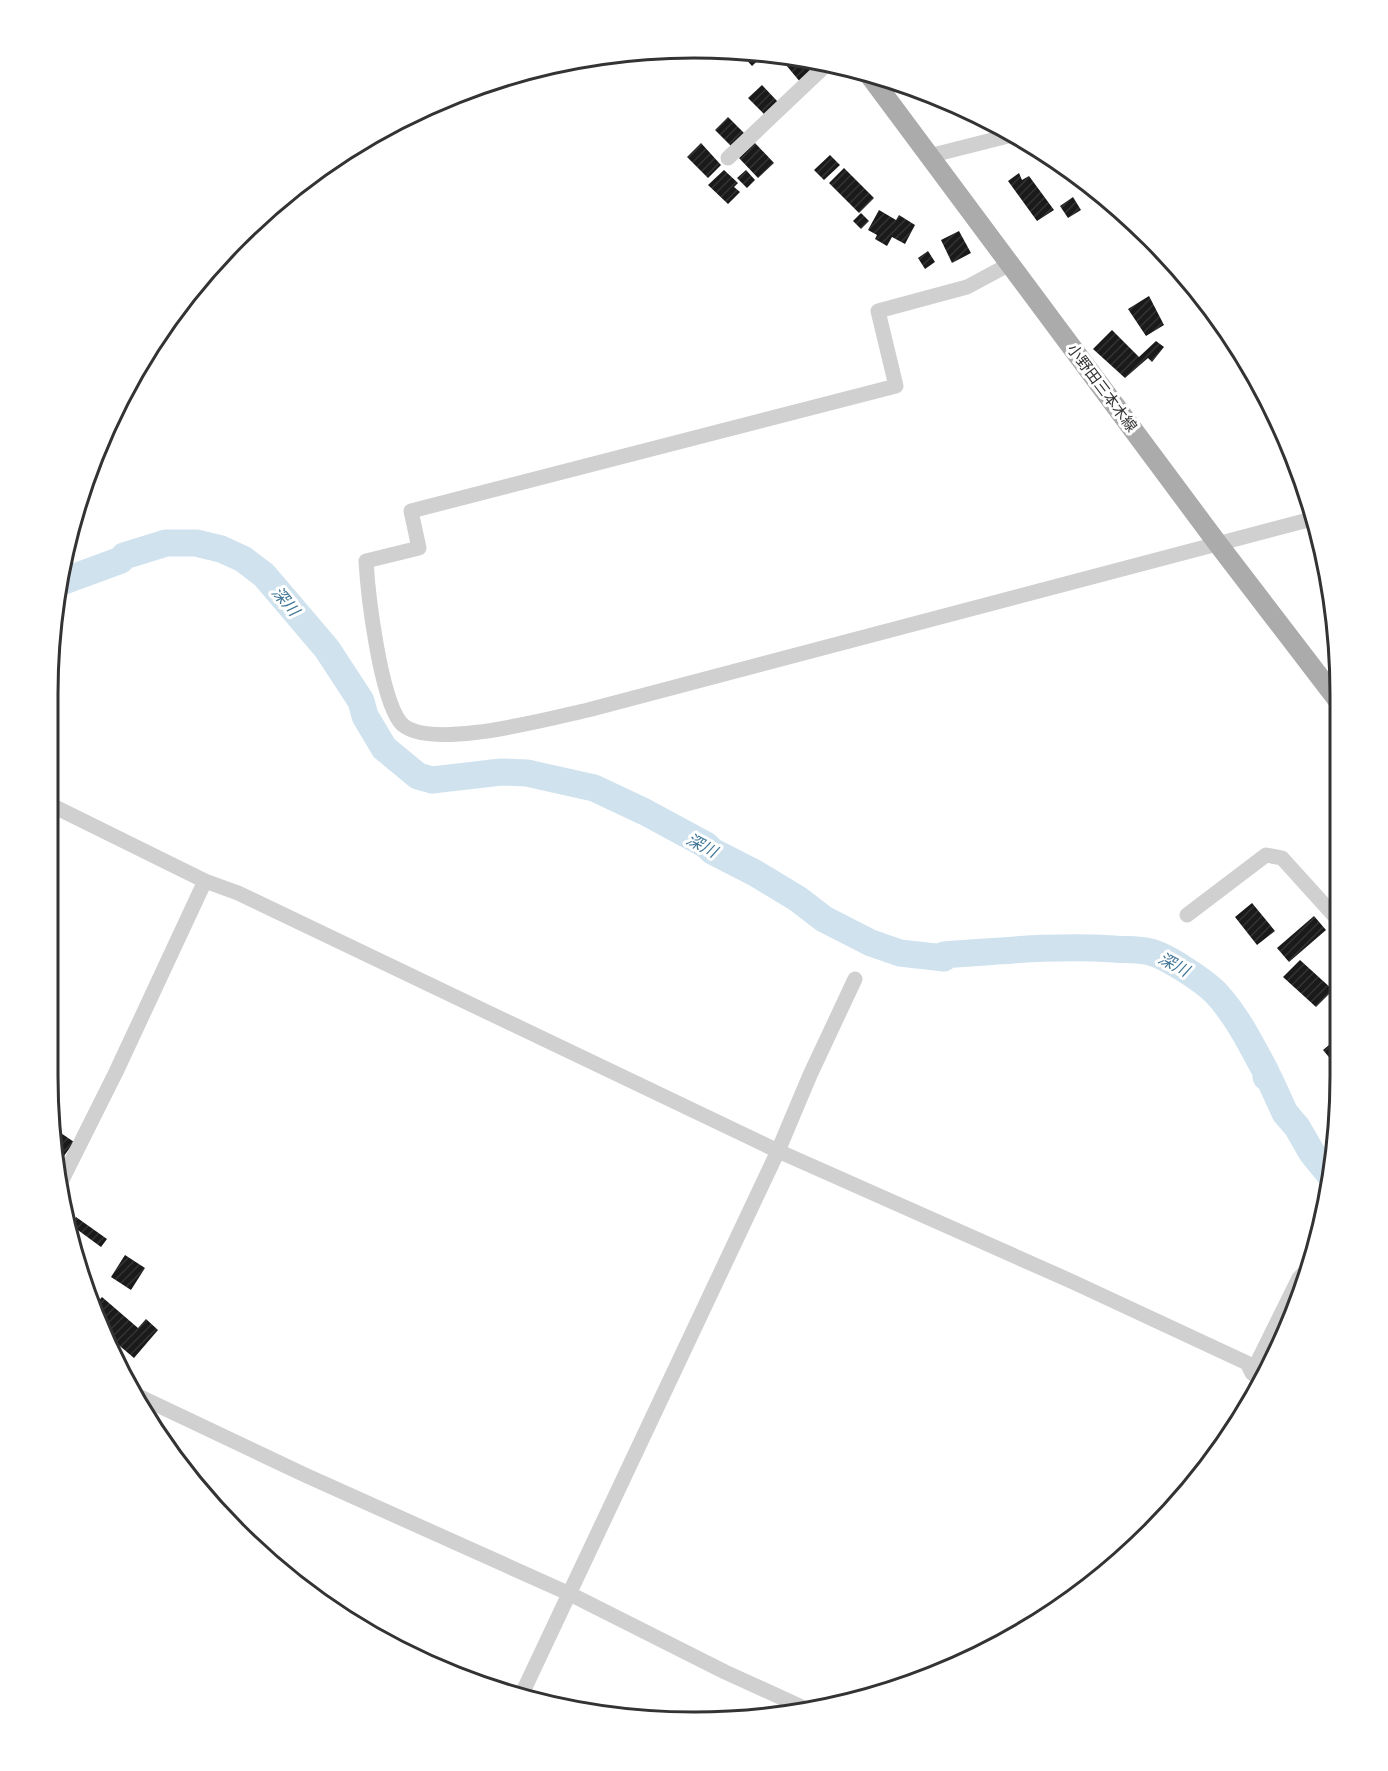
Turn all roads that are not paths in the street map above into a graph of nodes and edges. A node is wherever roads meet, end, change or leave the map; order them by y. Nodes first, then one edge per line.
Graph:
1 (819, 71) edge
2 (877, 86) edge
3 (1001, 138) edge
4 (929, 156) junction
5 (728, 158) dead end
6 (1010, 264) junction
7 (1305, 521) edge
8 (1218, 544) junction
9 (1330, 690) edge
10 (58, 808) edge
11 (206, 881) junction
12 (1330, 910) edge
13 (1187, 915) dead end
14 (855, 979) dead end
15 (778, 1150) junction
16 (66, 1172) edge
17 (1255, 1374) edge
18 (147, 1400) edge
19 (570, 1593) junction
20 (524, 1689) edge
21 (795, 1704) edge

1 - 5 street
2 - 4 main road, 小野田三本木線
3 - 4 street
4 - 6 main road, 小野田三本木線
6 - 8 main road, 小野田三本木線
6 - 8 street
7 - 8 street
8 - 9 main road, 小野田三本木線
10 - 11 street
11 - 15 street
11 - 16 street
12 - 13 street
14 - 15 street
15 - 17 street
15 - 19 street
18 - 19 street
19 - 20 street
19 - 21 street

